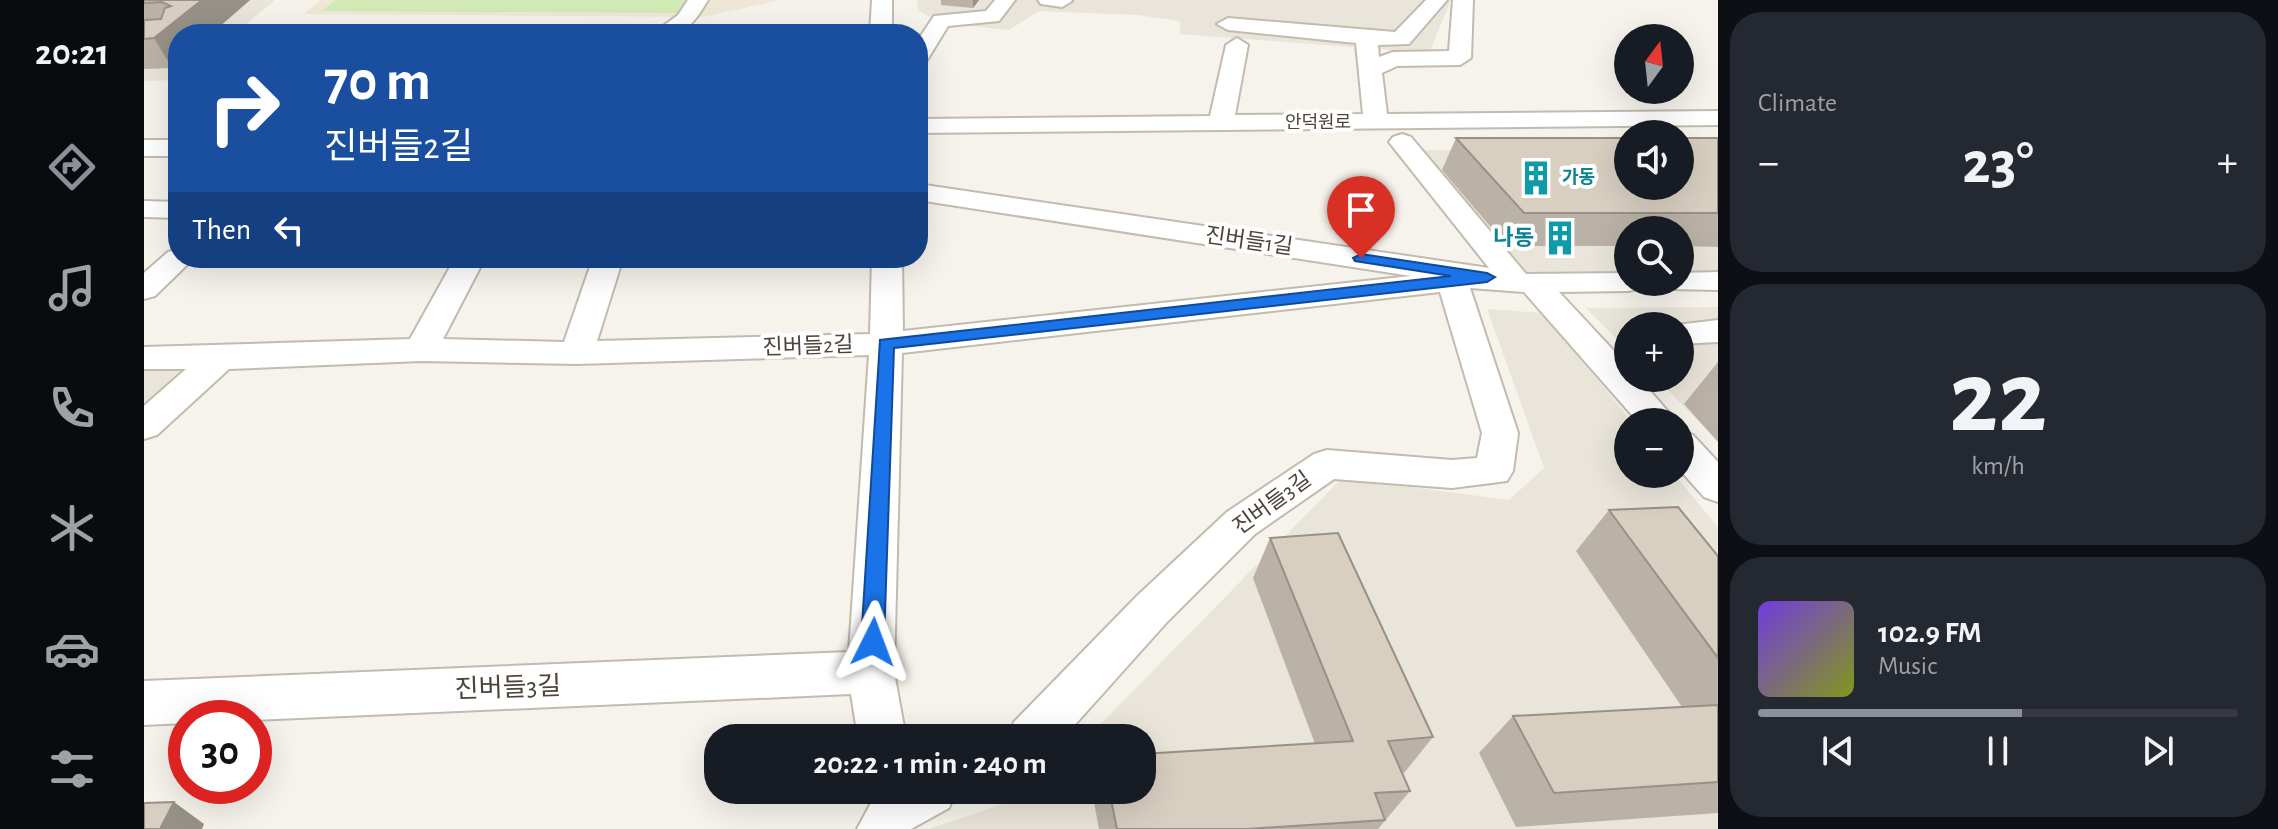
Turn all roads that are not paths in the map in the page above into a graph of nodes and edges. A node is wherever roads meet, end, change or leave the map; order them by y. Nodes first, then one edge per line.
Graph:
1 (698, 0) edge
2 (882, 0) edge
3 (922, 0) edge
4 (1005, 0) edge
5 (1437, 0) edge
6 (1463, 0) edge
7 (941, 20) junction
8 (678, 24) edge
9 (881, 24) edge
10 (1366, 38) junction
11 (928, 41) edge
12 (1371, 69) junction
13 (1718, 118) edge
14 (1376, 123) junction
15 (1221, 124) junction
16 (928, 126) edge
17 (144, 128) edge
18 (168, 128) edge
19 (1718, 139) edge
20 (1614, 140) edge
21 (1694, 140) edge
22 (1402, 142) junction
23 (928, 145) edge
24 (144, 148) edge
25 (168, 148) edge
26 (928, 194) edge
27 (144, 209) edge
28 (168, 210) edge
29 (168, 268) edge
30 (465, 268) edge
31 (605, 268) edge
32 (887, 268) edge
33 (1497, 281) junction
34 (1718, 281) edge
35 (1614, 282) edge
36 (1694, 282) edge
37 (144, 289) edge
38 (1718, 331) edge
39 (1694, 332) edge
40 (886, 344) junction
41 (421, 350) junction
42 (577, 353) junction
43 (144, 358) edge
44 (220, 358) junction
45 (1643, 408) edge
46 (144, 426) edge
47 (1694, 460) edge
48 (1718, 487) edge
49 (871, 672) junction
50 (144, 703) edge
51 (880, 724) edge
52 (1044, 724) edge

1 - 8 street
2 - 9 street
3 - 7 street
4 - 7 street
5 - 10 street
6 - 12 street
7 - 11 street
10 - 12 street
10 - 15 street
12 - 14 street
13 - 14 street, 안덕원로
14 - 15 street, 안덕원로
15 - 16 street, 안덕원로
17 - 18 street
19 - 21 street
20 - 22 street, 안덕원로
22 - 23 street, 안덕원로
22 - 33 street
24 - 25 street
26 - 33 street, 진버들1길
27 - 28 street
29 - 37 street
30 - 41 street
31 - 42 street
32 - 40 street
33 - 35 street, 진버들1길
33 - 40 street, 진버들2길
33 - 45 street
33 - 52 street, 진버들3길
34 - 36 street
38 - 39 street
40 - 42 street, 진버들2길
40 - 49 street
41 - 42 street, 진버들2길
41 - 44 street, 진버들2길
43 - 44 street, 진버들2길
44 - 46 street
47 - 48 street
49 - 50 street, 진버들3길
49 - 51 street

